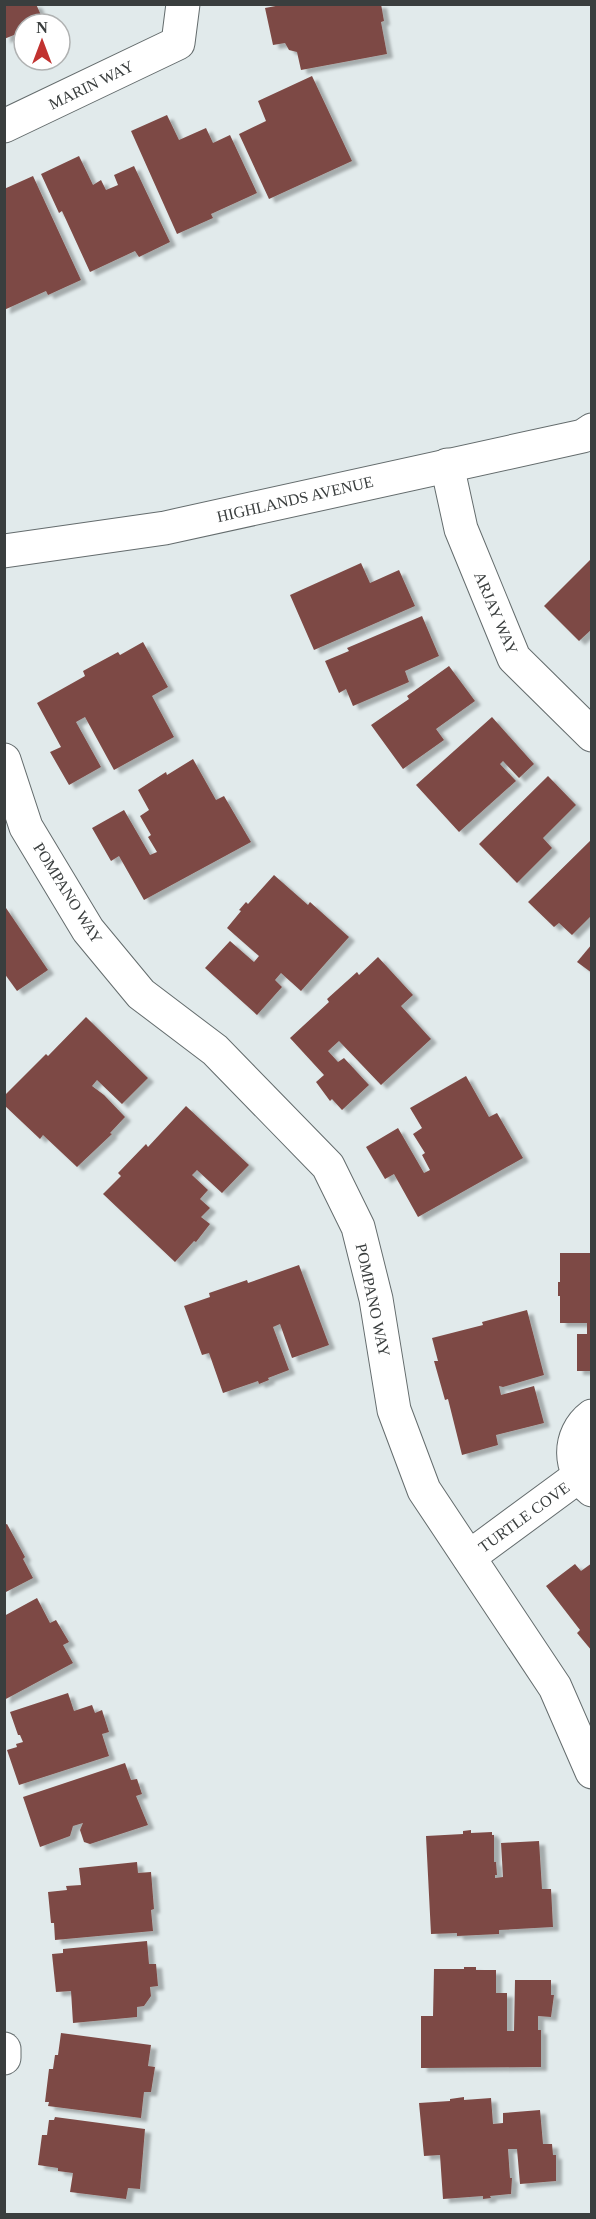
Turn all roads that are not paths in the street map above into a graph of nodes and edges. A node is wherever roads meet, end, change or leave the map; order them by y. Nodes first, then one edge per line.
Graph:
1 (183, 4) edge
2 (4, 126) edge
3 (589, 435) edge
4 (447, 465) junction
5 (4, 551) edge
6 (591, 735) edge
7 (4, 760) edge
8 (591, 1416) edge
9 (585, 1483) edge
10 (469, 1557) junction
11 (591, 1772) edge
12 (4, 2049) edge
13 (4, 2058) edge

1 - 2 street, MARIN WAY
3 - 4 street, HIGHLANDS AVENUE
4 - 5 street, HIGHLANDS AVENUE
4 - 6 street, ARJAY WAY
7 - 10 street, POMPANO WAY
8 - 9 street, TURTLE COVE
9 - 10 street, TURTLE COVE
10 - 11 street, POMPANO WAY
12 - 13 street

